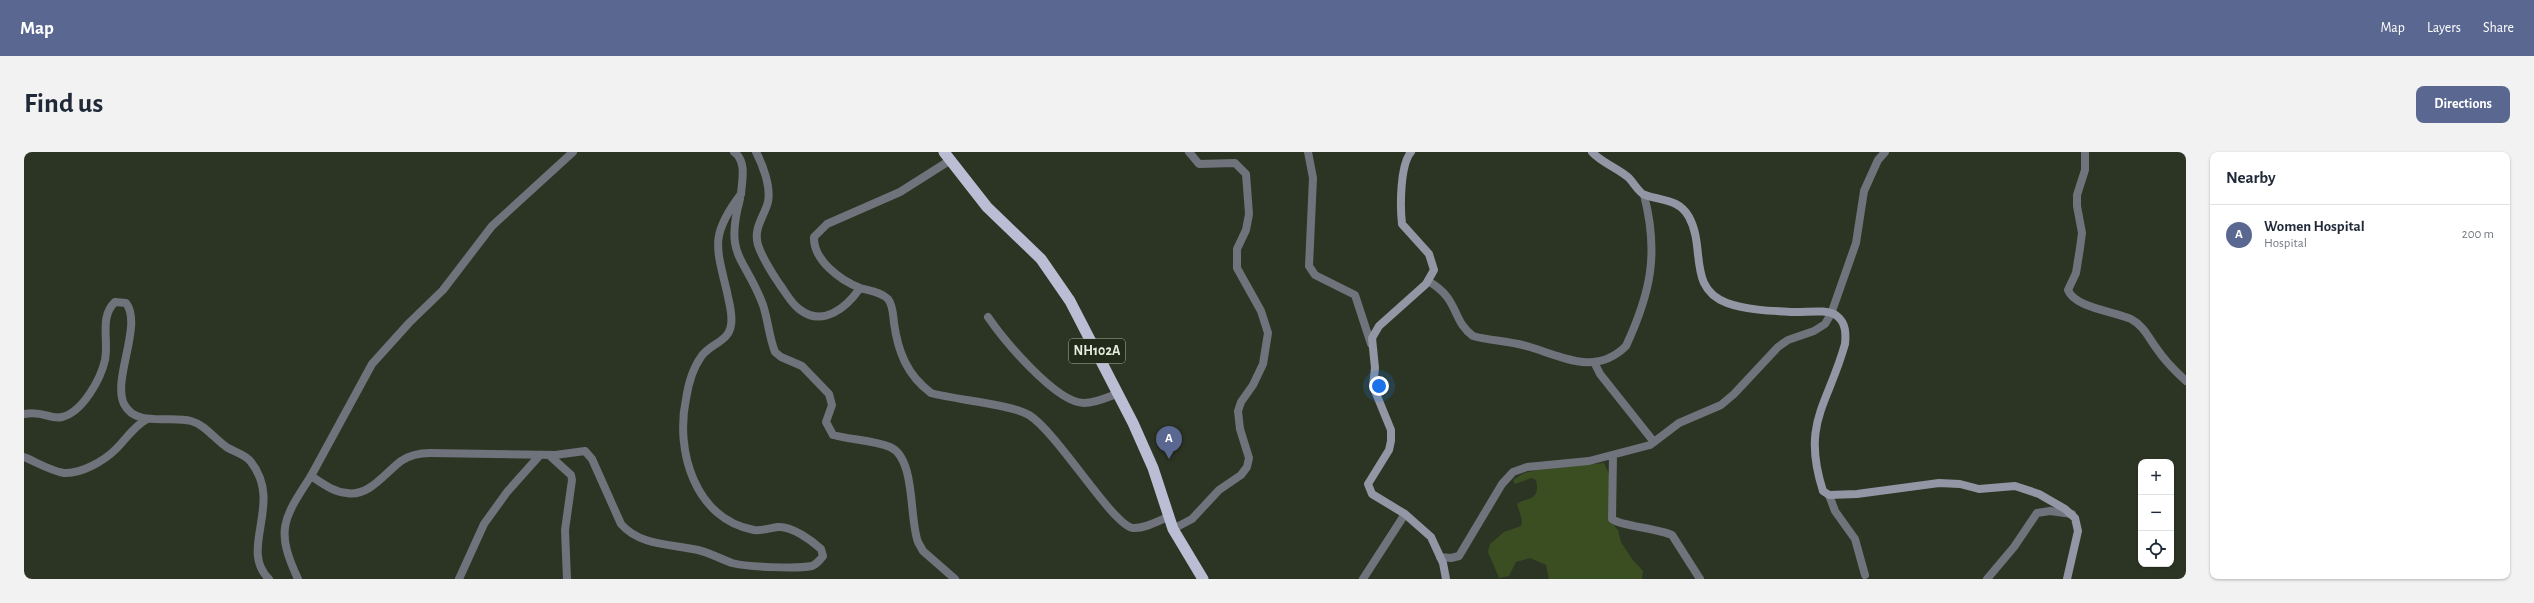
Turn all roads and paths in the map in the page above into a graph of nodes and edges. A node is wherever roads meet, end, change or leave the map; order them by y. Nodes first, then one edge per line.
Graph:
1 (573, 152) edge
2 (734, 152) edge
3 (756, 152) edge
4 (1190, 152) edge
5 (1308, 152) edge
6 (1411, 152) edge
7 (1592, 152) edge
8 (1884, 152) edge
9 (2085, 152) edge
10 (946, 156) edge
11 (741, 194) junction
12 (1644, 195) junction
13 (1428, 281) junction
14 (860, 288) junction
15 (1831, 314) junction
16 (988, 317) dead end
17 (1371, 344) junction
18 (1594, 362) junction
19 (2186, 381) edge
20 (1119, 393) junction
21 (24, 414) edge
22 (147, 419) junction
23 (1654, 442) junction
24 (540, 455) junction
25 (549, 455) junction
26 (1612, 455) junction
27 (24, 456) edge
28 (311, 476) junction
29 (1829, 495) junction
30 (1405, 514) junction
31 (2072, 514) junction
32 (1168, 517) junction
33 (1172, 529) junction
34 (1440, 557) junction
35 (1865, 575) dead end
36 (269, 579) edge
37 (298, 579) edge
38 (459, 579) edge
39 (567, 579) edge
40 (955, 579) edge
41 (1203, 579) edge
42 (1363, 579) edge
43 (1446, 579) edge
44 (1700, 579) edge
45 (1987, 579) edge
46 (2067, 579) edge

1 - 28 street
2 - 11 street
3 - 14 street
4 - 33 street
5 - 17 street
6 - 13 main road
7 - 12 main road
8 - 15 street
9 - 19 street
10 - 14 street
10 - 20 highway, NH102A
11 - 25 street
11 - 40 street
12 - 15 main road
12 - 18 street
13 - 17 main road
13 - 18 street
14 - 32 street
15 - 23 street
15 - 29 main road
16 - 20 street
17 - 30 main road
18 - 23 street
20 - 32 highway, NH102A
21 - 22 street
22 - 27 street
22 - 36 street
23 - 26 street
24 - 25 street
24 - 28 street
24 - 38 street
25 - 39 street
26 - 34 street
26 - 44 street
28 - 37 street
29 - 31 main road
29 - 35 street
30 - 34 main road
30 - 42 street
31 - 45 street
31 - 46 main road
32 - 33 highway, NH102A
33 - 41 highway, NH102A
34 - 43 main road

